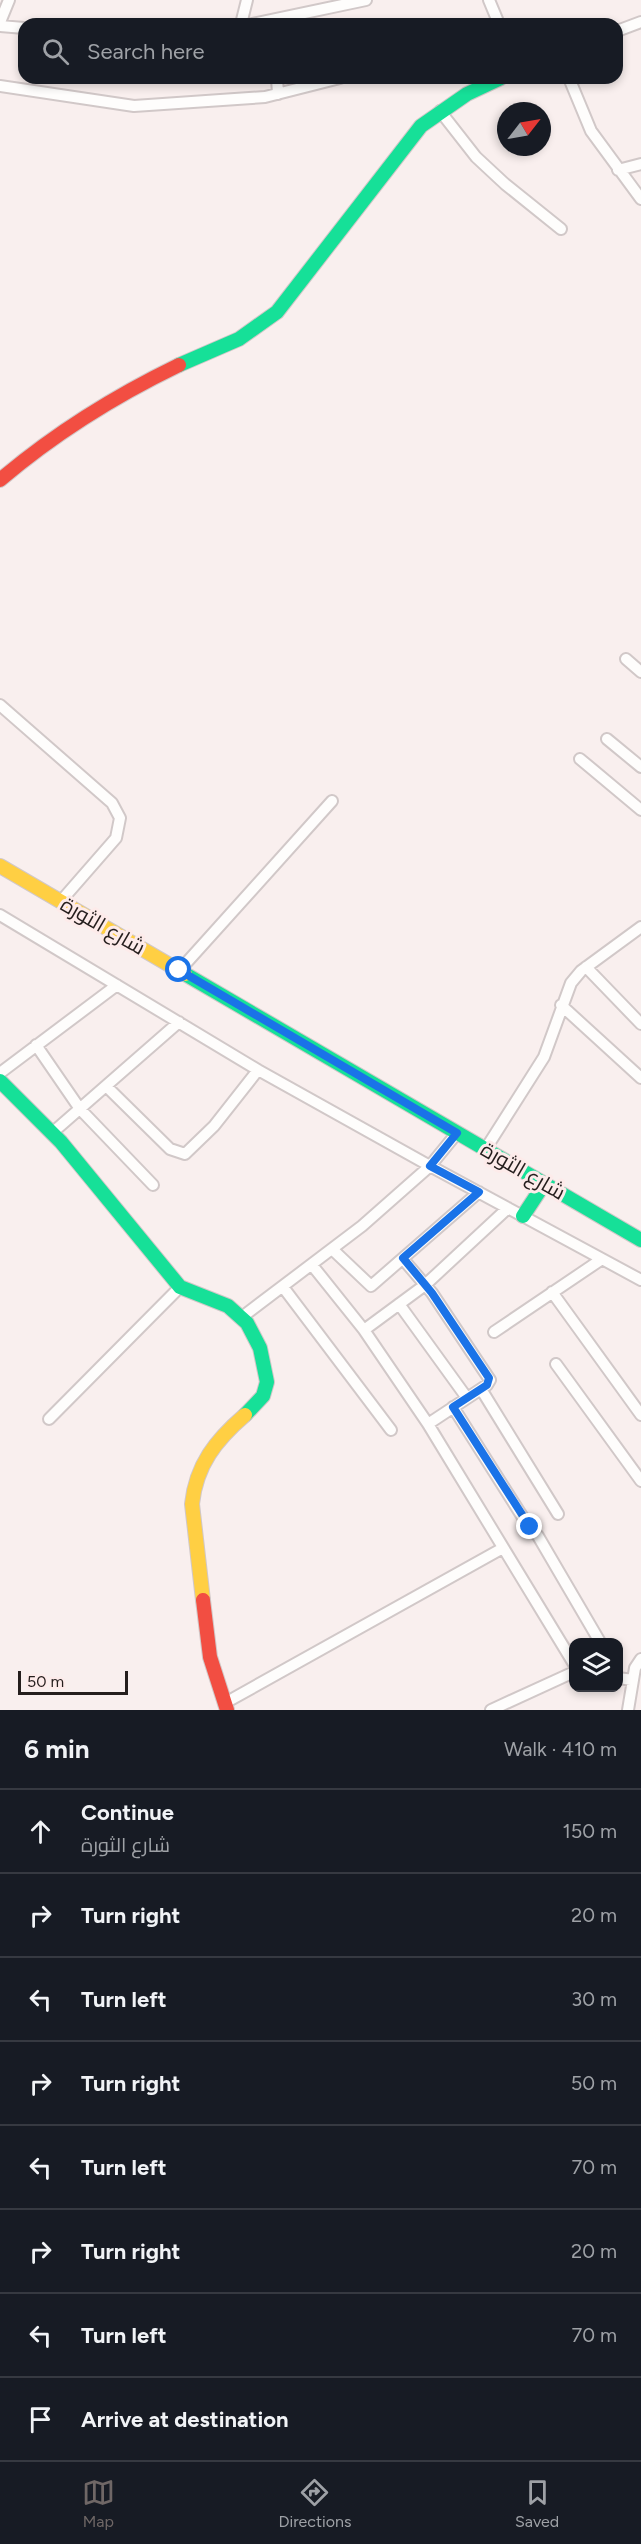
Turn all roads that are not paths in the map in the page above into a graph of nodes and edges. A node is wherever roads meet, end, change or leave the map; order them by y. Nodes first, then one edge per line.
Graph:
1 (9, 0) edge
2 (247, 0) edge
3 (366, 0) edge
4 (489, 0) edge
5 (242, 18) edge
6 (289, 18) edge
7 (496, 18) edge
8 (641, 22) edge
9 (0, 24) edge
10 (18, 27) edge
11 (623, 30) edge
12 (277, 84) edge
13 (317, 84) edge
14 (490, 84) edge
15 (571, 84) edge
16 (0, 86) edge
17 (278, 94) junction
18 (440, 111) junction
19 (641, 164) edge
20 (618, 170) junction
21 (641, 199) edge
22 (561, 229) dead end
23 (0, 480) edge
24 (626, 659) dead end
25 (641, 672) edge
26 (0, 705) edge
27 (607, 739) dead end
28 (580, 759) dead end
29 (641, 767) edge
30 (332, 801) dead end
31 (641, 810) edge
32 (0, 866) edge
33 (61, 902) junction
34 (0, 915) edge
35 (641, 927) edge
36 (586, 967) junction
37 (179, 970) junction
38 (117, 985) junction
39 (561, 1005) junction
40 (179, 1023) junction
41 (641, 1024) edge
42 (36, 1045) junction
43 (258, 1070) junction
44 (0, 1073) edge
45 (641, 1078) edge
46 (0, 1081) edge
47 (106, 1086) junction
48 (80, 1109) junction
49 (52, 1133) junction
50 (457, 1133) junction
51 (485, 1150) junction
52 (430, 1166) junction
53 (544, 1184) junction
54 (153, 1185) dead end
55 (479, 1192) junction
56 (508, 1208) junction
57 (523, 1216) junction
58 (641, 1240) edge
59 (332, 1249) junction
60 (403, 1258) junction
61 (602, 1259) junction
62 (312, 1265) junction
63 (641, 1280) edge
64 (425, 1285) junction
65 (180, 1287) junction
66 (283, 1287) junction
67 (552, 1292) junction
68 (399, 1304) junction
69 (242, 1317) junction
70 (364, 1330) junction
71 (494, 1332) dead end
72 (556, 1364) dead end
73 (481, 1389) junction
74 (467, 1398) junction
75 (453, 1407) junction
76 (641, 1414) edge
77 (50, 1419) dead end
78 (428, 1424) junction
79 (391, 1430) dead end
80 (641, 1481) edge
81 (558, 1514) dead end
82 (503, 1548) junction
83 (598, 1638) edge
84 (569, 1657) edge
85 (641, 1659) edge
86 (569, 1674) edge
87 (623, 1678) edge
88 (633, 1680) junction
89 (226, 1707) edge
90 (491, 1710) edge
91 (628, 1710) edge
92 (637, 1710) edge

1 - 9 street
2 - 5 street
3 - 6 street
4 - 7 street
8 - 11 street
9 - 10 street
12 - 17 street
13 - 17 street
14 - 18 street
15 - 20 street
16 - 17 street
18 - 22 street
18 - 23 street
19 - 20 street
20 - 21 street
24 - 25 street
26 - 33 street
27 - 29 street
28 - 31 street
30 - 37 street
32 - 33 street, شارع الثورة
33 - 37 street, شارع الثورة
34 - 38 street
35 - 36 street
36 - 39 street
36 - 41 street
37 - 50 street, شارع الثورة
38 - 40 street
38 - 42 street
39 - 45 street
39 - 51 street
40 - 43 street
40 - 47 street
42 - 44 street
42 - 48 street
43 - 47 street
43 - 52 street
46 - 49 street
47 - 48 street
48 - 49 street
48 - 54 street
49 - 65 street
50 - 51 street, شارع الثورة
50 - 52 street
51 - 53 street, شارع الثورة
52 - 55 street
52 - 59 street
53 - 57 street
53 - 58 street, شارع الثورة
55 - 56 street
55 - 60 street
56 - 57 street
56 - 64 street
57 - 61 street
59 - 60 street
59 - 62 street
60 - 64 street
61 - 63 street
61 - 67 street
62 - 66 street
62 - 70 street
64 - 68 street
64 - 73 street
65 - 69 street
65 - 77 street
66 - 69 street
66 - 79 street
67 - 71 street
67 - 76 street
68 - 70 street
68 - 74 street
69 - 89 street
70 - 78 street
72 - 80 street
73 - 74 street
73 - 81 street
74 - 75 street
75 - 78 street
75 - 83 street
78 - 82 street
82 - 84 street
82 - 89 street
85 - 88 street
86 - 90 street
87 - 88 street
88 - 91 street
91 - 92 street

